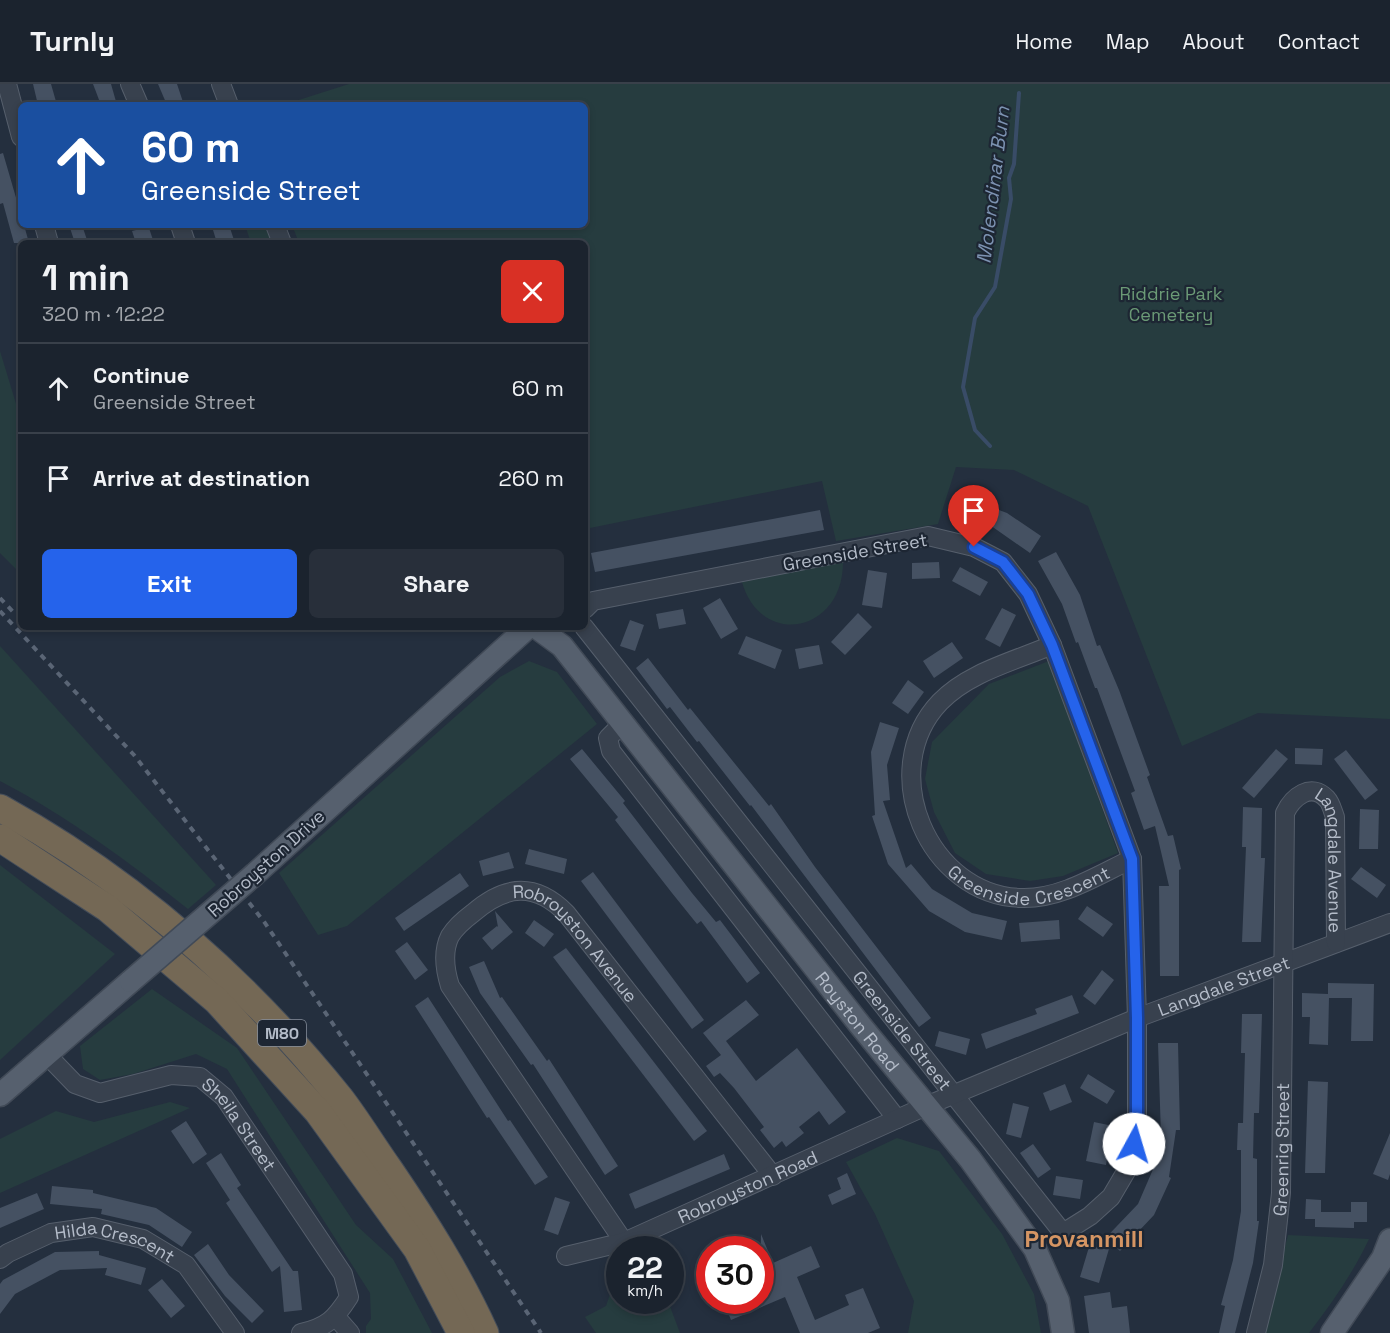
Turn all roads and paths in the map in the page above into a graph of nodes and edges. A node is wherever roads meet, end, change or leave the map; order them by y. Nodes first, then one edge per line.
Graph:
1 (7, 84) edge
2 (130, 84) edge
3 (221, 84) edge
4 (138, 102) edge
5 (228, 102) edge
6 (18, 126) edge
7 (588, 606) edge
8 (525, 630) edge
9 (540, 630) edge
10 (586, 630) edge
11 (1052, 645) junction
12 (624, 722) junction
13 (0, 808) edge
14 (0, 838) edge
15 (1132, 859) junction
16 (1390, 923) edge
17 (1336, 943) junction
18 (1284, 963) junction
19 (1137, 1018) junction
20 (47, 1055) junction
21 (0, 1095) edge
22 (954, 1096) junction
23 (926, 1106) junction
24 (897, 1119) junction
25 (773, 1176) junction
26 (620, 1236) edge
27 (638, 1236) edge
28 (1390, 1240) edge
29 (606, 1246) edge
30 (566, 1256) dead end
31 (0, 1259) edge
32 (336, 1317) junction
33 (235, 1333) edge
34 (301, 1333) edge
35 (350, 1333) edge
36 (461, 1333) edge
37 (485, 1333) edge
38 (1063, 1333) edge
39 (1256, 1333) edge
40 (1332, 1333) edge

1 - 6 street
2 - 4 street
3 - 5 street
7 - 11 street, Greenside Street
8 - 20 main road, Robroyston Drive, bridge
9 - 12 main road, Royston Road
10 - 22 street, Greenside Street
11 - 15 street, Greenside Street
11 - 15 street, Greenside Crescent
12 - 23 main road, Royston Road
12 - 24 street, Royston Road
13 - 37 highway, M80
14 - 36 highway, M80
15 - 19 street, Greenside Street
16 - 17 street, Langdale Street
17 - 18 street, Langdale Street
17 - 18 street, Langdale Avenue
18 - 19 street, Langdale Street
18 - 39 street, Greenrig Street
19 - 22 street, Langdale Street
19 - 22 street, Greenside Street
20 - 21 main road, Robroyston Drive
20 - 32 street, Sheila Street
22 - 23 street, Langdale Street
23 - 24 street, Robroyston Road
23 - 38 main road, Royston Road
24 - 25 street, Robroyston Road
25 - 26 street, Robroyston Avenue
25 - 27 street, Robroyston Road
28 - 40 main road
29 - 30 street, Robroyston Road
31 - 33 street, Hilda Crescent
32 - 34 street
32 - 35 street

